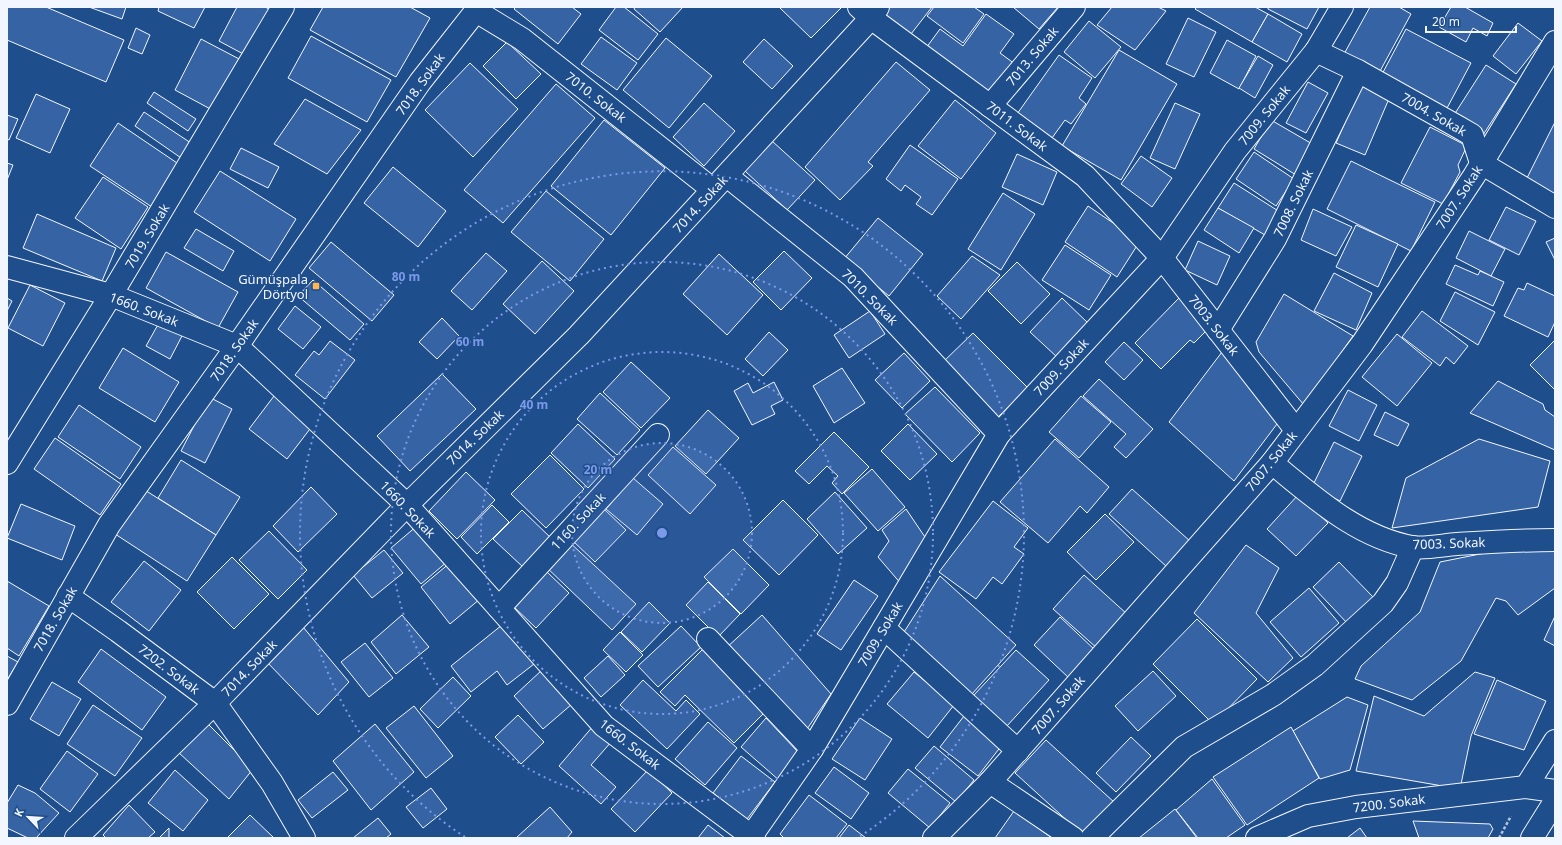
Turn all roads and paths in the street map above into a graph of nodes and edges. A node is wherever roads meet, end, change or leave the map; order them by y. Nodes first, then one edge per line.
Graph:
1 (283, 7) edge
2 (1074, 7) edge
3 (1342, 7) edge
4 (477, 9) edge
5 (870, 11) edge
6 (1555, 42) edge
7 (1316, 51) junction
8 (1358, 71) junction
9 (990, 106) junction
10 (1481, 163) junction
11 (720, 183) junction
12 (1555, 207) edge
13 (1162, 258) junction
14 (7, 267) edge
15 (111, 295) junction
16 (1218, 330) junction
17 (237, 346) junction
18 (1296, 430) junction
19 (1000, 434) junction
20 (658, 435) dead end
21 (7, 463) edge
22 (1272, 463) junction
23 (406, 504) junction
24 (1555, 540) edge
25 (1413, 547) junction
26 (68, 596) junction
27 (499, 608) junction
28 (884, 628) junction
29 (708, 639) dead end
30 (215, 703) junction
31 (7, 704) edge
32 (1555, 741) edge
33 (812, 749) junction
34 (1018, 750) junction
35 (990, 782) junction
36 (1526, 787) junction
37 (1555, 791) edge
38 (1555, 801) edge
39 (752, 837) edge
40 (76, 838) edge
41 (304, 838) edge
42 (934, 838) edge
43 (1073, 838) edge
44 (1092, 838) edge
45 (1257, 838) edge
46 (1532, 838) edge

1 - 15 street, 7019. Sokak
2 - 9 street, 7013. Sokak
3 - 7 street, 7009. Sokak
4 - 11 street, 7010. Sokak
4 - 17 street, 7018. Sokak
5 - 9 street, 7011. Sokak
5 - 11 street, 7014. Sokak
6 - 10 street, 7007. Sokak
7 - 8 street, 7004. Sokak
7 - 13 street, 7009. Sokak
8 - 10 street, 7004. Sokak
8 - 16 street, 7008. Sokak
9 - 13 street, 7011. Sokak
10 - 12 street
10 - 18 street, 7007. Sokak
11 - 19 street, 7010. Sokak
11 - 23 street, 7014. Sokak
13 - 16 street, 7003. Sokak
13 - 19 street, 7009. Sokak
14 - 15 street, 1660. Sokak
15 - 17 street, 1660. Sokak
15 - 21 street, 7019. Sokak
16 - 18 street, 7003. Sokak
17 - 23 street, 1660. Sokak
17 - 26 street, 7018. Sokak
18 - 22 street, 7007. Sokak
19 - 28 street, 7009. Sokak
20 - 27 street, 1160. Sokak
22 - 25 street, 7003. Sokak
22 - 34 street, 7007. Sokak
23 - 27 street, 1660. Sokak
23 - 30 street, 7014. Sokak
24 - 25 street, 7003. Sokak
25 - 44 street
26 - 30 street, 7202. Sokak
26 - 31 street, 7018. Sokak
27 - 39 street, 1660. Sokak
28 - 33 street, 7009. Sokak
28 - 34 street
29 - 33 street
30 - 40 street, 7014. Sokak
30 - 41 street, 7202. Sokak
32 - 36 street
33 - 39 street, 7009. Sokak
34 - 35 street, 7007. Sokak
35 - 42 street, 7007. Sokak
35 - 43 street
36 - 37 street, 7200. Sokak
36 - 45 street, 7200. Sokak
38 - 46 street

